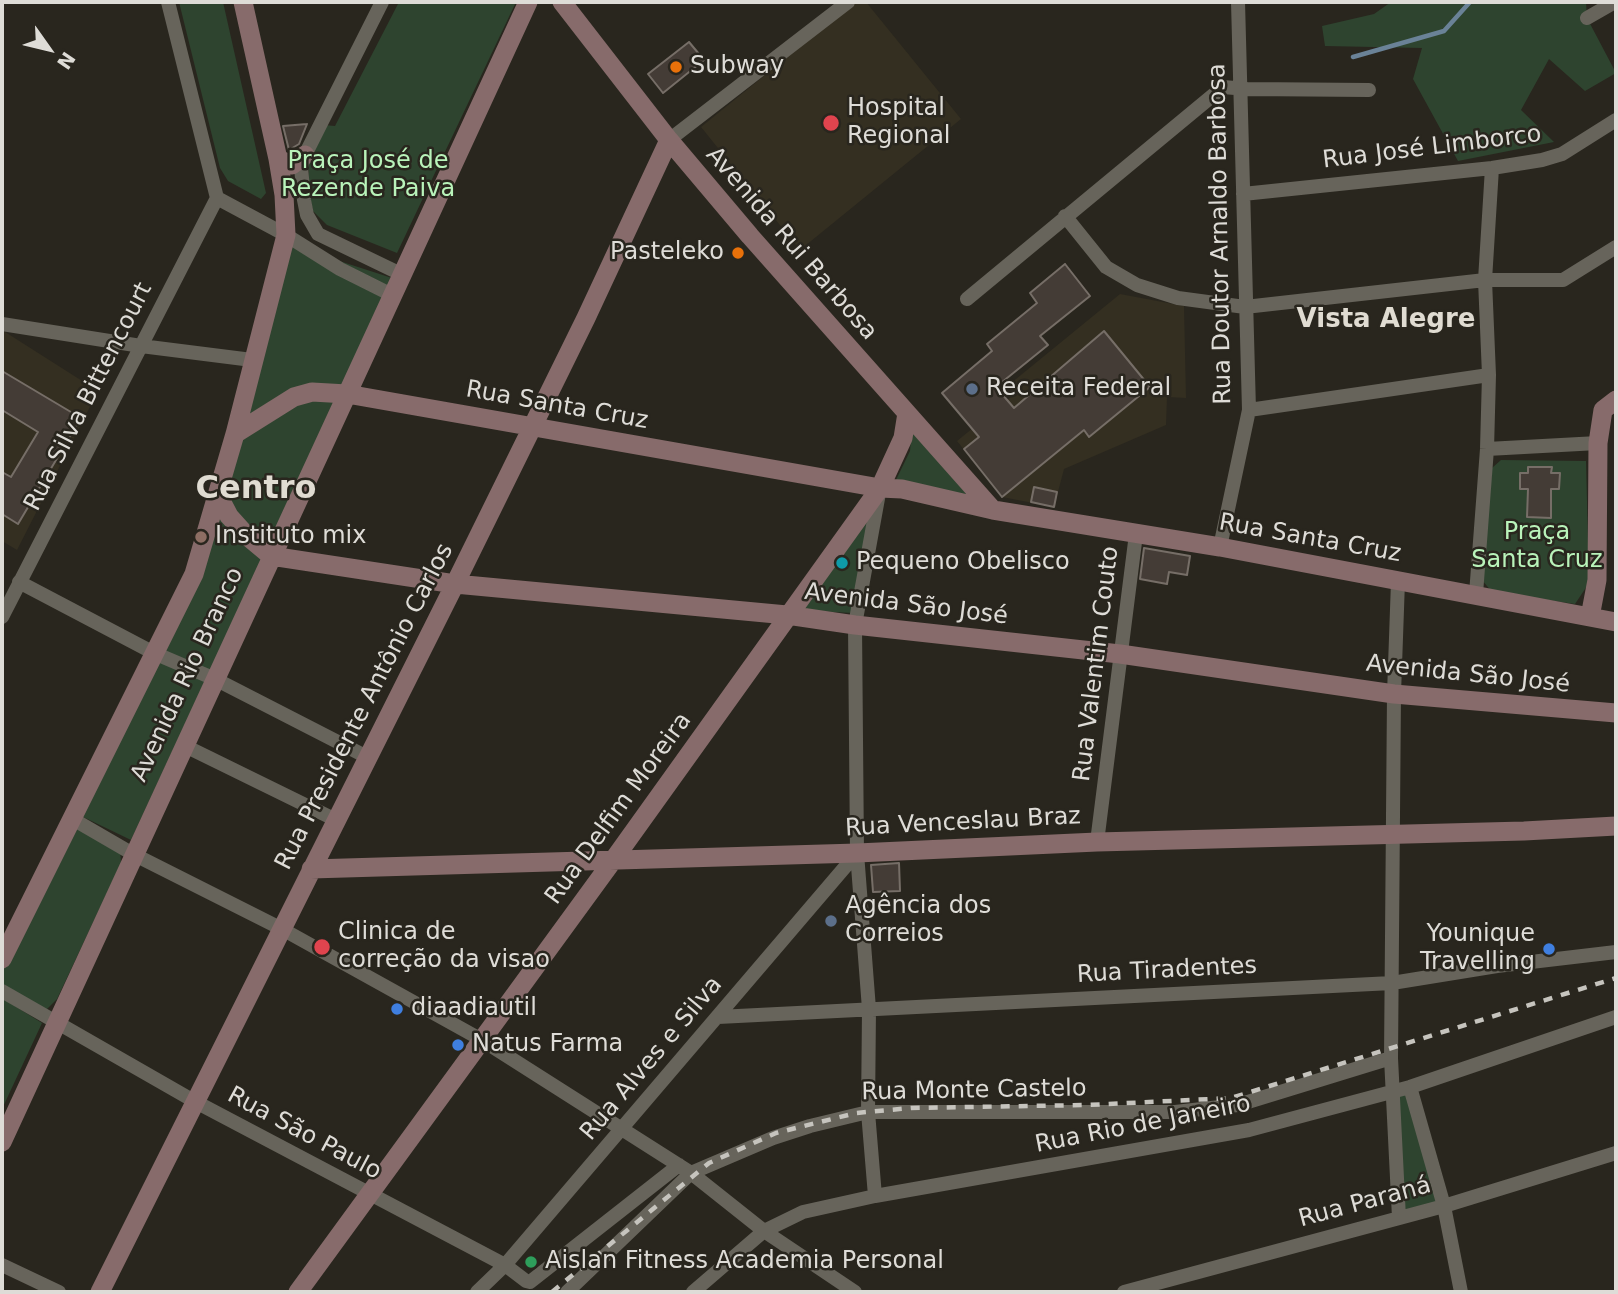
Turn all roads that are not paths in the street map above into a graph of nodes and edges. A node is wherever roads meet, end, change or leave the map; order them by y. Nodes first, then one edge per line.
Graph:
1 (168, 2) edge
2 (243, 2) edge
3 (382, 2) edge
4 (528, 2) edge
5 (562, 2) edge
6 (847, 2) edge
7 (1238, 2) edge
8 (1615, 2) edge
9 (1587, 18) dead end
10 (1241, 89) junction
11 (1369, 90) dead end
12 (1616, 120) edge
13 (669, 140) junction
14 (305, 155) junction
15 (278, 159) junction
16 (1492, 168) junction
17 (1243, 194) junction
18 (217, 198) junction
19 (1065, 216) junction
20 (286, 235) junction
21 (1616, 247) edge
22 (403, 275) junction
23 (1485, 280) junction
24 (394, 296) junction
25 (967, 299) dead end
26 (1245, 307) junction
27 (2, 324) edge
28 (141, 346) junction
29 (252, 360) junction
30 (1489, 375) junction
31 (347, 394) junction
32 (1616, 400) edge
33 (1249, 410) junction
34 (907, 413) junction
35 (532, 426) junction
36 (235, 433) junction
37 (1598, 443) junction
38 (1487, 449) junction
39 (880, 488) junction
40 (218, 495) junction
41 (993, 510) junction
42 (1136, 534) junction
43 (1220, 547) junction
44 (271, 556) junction
45 (1398, 581) junction
46 (19, 582) junction
47 (455, 584) junction
48 (1476, 594) junction
49 (3, 613) edge
50 (787, 615) junction
51 (1590, 617) junction
52 (1616, 622) edge
53 (855, 625) junction
54 (154, 653) junction
55 (1120, 654) junction
56 (215, 680) junction
57 (1394, 694) junction
58 (1616, 713) edge
59 (183, 745) junction
60 (367, 757) junction
61 (71, 818) junction
62 (335, 820) junction
63 (1616, 826) edge
64 (1394, 834) junction
65 (1097, 842) junction
66 (858, 853) junction
67 (133, 854) junction
68 (614, 859) junction
69 (311, 869) junction
70 (282, 929) junction
71 (1616, 952) edge
72 (2, 959) edge
73 (1392, 983) junction
74 (2, 991) edge
75 (869, 1009) junction
76 (718, 1017) junction
77 (1616, 1017) edge
78 (57, 1024) junction
79 (482, 1040) junction
80 (1391, 1058) junction
81 (1410, 1087) junction
82 (1392, 1091) junction
83 (194, 1101) junction
84 (868, 1112) junction
85 (622, 1130) junction
86 (2, 1142) edge
87 (1616, 1153) edge
88 (685, 1169) junction
89 (370, 1194) junction
90 (875, 1196) junction
91 (1444, 1206) junction
92 (1399, 1219) junction
93 (764, 1231) junction
94 (2, 1265) edge
95 (505, 1265) junction
96 (59, 1292) edge
97 (100, 1292) edge
98 (298, 1292) edge
99 (477, 1292) edge
100 (567, 1292) edge
101 (693, 1292) edge
102 (855, 1292) edge
103 (1124, 1292) edge
104 (1461, 1292) edge

1 - 18 street
2 - 15 main road, Avenida Rio Branco
3 - 14 street
4 - 22 main road, Avenida Rio Branco
5 - 13 main road, Avenida Rui Barbosa
6 - 13 street
7 - 10 street, Rua Doutor Arnaldo Barbosa
8 - 9 street
10 - 11 street
10 - 17 street, Rua Doutor Arnaldo Barbosa
10 - 19 street
12 - 16 street, Rua José Limborco
13 - 34 main road, Avenida Rui Barbosa
13 - 35 main road, Rua Presidente Antônio Carlos
14 - 15 main road
14 - 22 street
15 - 20 main road, Avenida Rio Branco
16 - 17 street, Rua José Limborco
16 - 23 street
17 - 26 street, Rua Doutor Arnaldo Barbosa
18 - 20 street
18 - 28 street, Rua Silva Bittencourt
19 - 25 street
19 - 26 street
20 - 24 street
20 - 29 main road, Avenida Rio Branco
21 - 23 street
22 - 24 main road, Avenida Rio Branco
23 - 26 street
23 - 30 street
24 - 31 main road, Avenida Rio Branco
26 - 33 street, Rua Doutor Arnaldo Barbosa
27 - 28 street
28 - 29 street
28 - 46 street, Rua Silva Bittencourt
29 - 36 main road, Avenida Rio Branco
30 - 33 street
30 - 38 street
31 - 35 main road, Rua Santa Cruz
31 - 36 main road, Rua Santa Cruz
31 - 44 main road, Avenida Rio Branco
32 - 37 main road
33 - 43 street, Rua Doutor Arnaldo Barbosa
34 - 39 main road, Rua Delfim Moreira
34 - 41 main road, Avenida Rui Barbosa
35 - 39 main road, Rua Santa Cruz
35 - 47 main road, Rua Presidente Antônio Carlos
36 - 40 main road, Avenida Rio Branco
37 - 38 street
37 - 51 main road
38 - 48 street
39 - 41 main road, Rua Santa Cruz
39 - 50 main road, Rua Delfim Moreira
39 - 53 street
40 - 44 main road
40 - 54 main road, Avenida Rio Branco
41 - 42 main road, Rua Santa Cruz
42 - 43 main road, Rua Santa Cruz
42 - 55 street, Rua Valentim Couto
43 - 45 main road, Rua Santa Cruz
44 - 47 main road, Avenida São José
44 - 56 main road, Avenida Rio Branco
45 - 48 main road, Rua Santa Cruz
45 - 57 street
46 - 49 street, Rua Silva Bittencourt
46 - 54 street
47 - 50 main road, Avenida São José
47 - 60 main road, Rua Presidente Antônio Carlos
48 - 51 main road, Rua Santa Cruz
50 - 53 main road, Avenida São José
50 - 68 main road, Rua Delfim Moreira
51 - 52 main road, Rua Santa Cruz
53 - 55 main road, Avenida São José
53 - 66 street
54 - 56 street
54 - 61 main road, Avenida Rio Branco
55 - 57 main road, Avenida São José
55 - 65 street, Rua Valentim Couto
56 - 59 main road, Avenida Rio Branco
56 - 60 street
57 - 58 main road, Avenida São José
57 - 64 street
59 - 62 street
59 - 67 main road, Avenida Rio Branco
60 - 62 main road, Rua Presidente Antônio Carlos
61 - 67 street
61 - 72 main road, Avenida Rio Branco
62 - 69 main road, Rua Presidente Antônio Carlos
63 - 64 main road, Rua Venceslau Braz
64 - 65 main road, Rua Venceslau Braz
64 - 73 street
65 - 66 main road, Rua Venceslau Braz
66 - 68 main road, Rua Venceslau Braz
66 - 75 street
66 - 76 street, Rua Alves e Silva
67 - 70 street
67 - 78 main road, Avenida Rio Branco
68 - 69 main road, Rua Venceslau Braz
68 - 79 main road, Rua Delfim Moreira
69 - 70 main road, Rua Presidente Antônio Carlos
70 - 79 street
70 - 83 main road, Rua Presidente Antônio Carlos
71 - 73 street, Rua Tiradentes
73 - 75 street, Rua Tiradentes
73 - 80 street
74 - 78 street, Rua São Paulo
75 - 76 street, Rua Tiradentes
75 - 84 street
76 - 85 street, Rua Alves e Silva
77 - 81 street, Rua Rio de Janeiro
78 - 83 street, Rua São Paulo
78 - 86 main road, Avenida Rio Branco
79 - 85 street
79 - 89 main road, Rua Delfim Moreira
80 - 82 street
80 - 84 street, Rua Monte Castelo
81 - 82 street, Rua Rio de Janeiro
81 - 91 street
82 - 90 street, Rua Rio de Janeiro
82 - 92 street
83 - 89 street, Rua São Paulo
83 - 97 main road, Rua Presidente Antônio Carlos
84 - 88 street, Rua Monte Castelo
84 - 90 street
85 - 88 street
85 - 95 street, Rua Alves e Silva
87 - 91 street, Rua Paraná
88 - 93 street
88 - 95 street, Rua São Paulo
88 - 100 street, Rua Monte Castelo
89 - 95 street, Rua São Paulo
89 - 98 main road, Rua Delfim Moreira
90 - 93 street, Rua Rio de Janeiro
91 - 92 street, Rua Paraná
91 - 104 street
92 - 103 street, Rua Paraná
93 - 101 street, Rua Rio de Janeiro
93 - 102 street
94 - 96 street
95 - 99 street, Rua Alves e Silva

